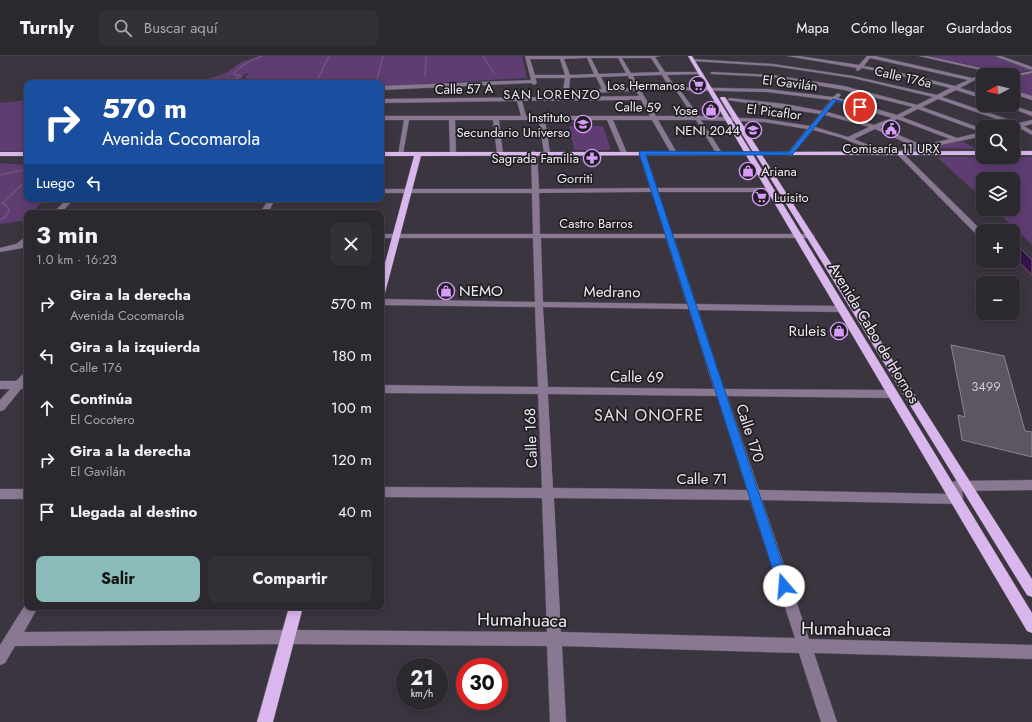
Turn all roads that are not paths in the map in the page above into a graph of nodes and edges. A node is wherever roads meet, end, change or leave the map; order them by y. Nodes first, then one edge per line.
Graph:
1 (619, 56) edge
2 (652, 56) edge
3 (659, 56) edge
4 (789, 56) edge
5 (869, 56) edge
6 (921, 56) edge
7 (997, 56) edge
8 (528, 57) edge
9 (561, 57) edge
10 (589, 57) edge
11 (694, 58) edge
12 (773, 62) junction
13 (861, 66) junction
14 (977, 68) edge
15 (1032, 70) edge
16 (663, 73) junction
17 (700, 73) junction
18 (712, 73) dead end
19 (630, 74) junction
20 (1020, 74) edge
21 (598, 75) junction
22 (568, 76) junction
23 (772, 76) junction
24 (853, 77) junction
25 (976, 78) edge
26 (973, 79) junction
27 (976, 80) edge
28 (534, 81) junction
29 (423, 85) junction
30 (708, 87) junction
31 (716, 87) junction
32 (384, 88) edge
33 (674, 88) junction
34 (844, 88) junction
35 (957, 88) junction
36 (638, 89) junction
37 (772, 90) junction
38 (499, 91) junction
39 (606, 91) junction
40 (565, 93) junction
41 (1020, 94) edge
42 (976, 95) edge
43 (938, 97) junction
44 (643, 98) junction
45 (1032, 98) edge
46 (520, 99) junction
47 (421, 100) junction
48 (566, 100) junction
49 (730, 100) dead end
50 (835, 100) junction
51 (384, 102) edge
52 (918, 107) junction
53 (441, 109) junction
54 (480, 109) junction
55 (1020, 110) edge
56 (405, 111) junction
57 (772, 112) junction
58 (823, 113) junction
59 (1032, 114) edge
60 (384, 117) edge
61 (898, 117) junction
62 (452, 118) junction
63 (496, 118) junction
64 (524, 118) junction
65 (542, 118) junction
66 (609, 118) junction
67 (654, 118) junction
68 (728, 118) junction
69 (698, 119) junction
70 (736, 119) junction
71 (999, 120) edge
72 (1032, 122) edge
73 (1020, 125) edge
74 (812, 128) junction
75 (875, 128) junction
76 (976, 128) edge
77 (1020, 128) edge
78 (1032, 133) edge
79 (976, 136) edge
80 (850, 138) junction
81 (958, 140) junction
82 (923, 148) junction
83 (547, 153) junction
84 (624, 153) junction
85 (642, 153) junction
86 (674, 153) junction
87 (719, 153) junction
88 (753, 153) junction
89 (0, 154) edge
90 (24, 154) edge
91 (384, 154) edge
92 (400, 154) junction
93 (418, 154) junction
94 (453, 154) junction
95 (500, 154) junction
96 (534, 154) junction
97 (790, 154) junction
98 (886, 154) junction
99 (900, 154) junction
100 (976, 154) edge
101 (1020, 154) edge
102 (1032, 154) edge
103 (655, 190) junction
104 (770, 190) junction
105 (384, 191) edge
106 (408, 191) junction
107 (536, 191) junction
108 (68, 202) edge
109 (60, 210) edge
110 (976, 229) edge
111 (538, 235) junction
112 (384, 236) edge
113 (396, 236) junction
114 (669, 236) junction
115 (798, 236) junction
116 (811, 236) junction
117 (24, 242) edge
118 (0, 250) edge
119 (384, 282) edge
120 (384, 302) edge
121 (539, 305) junction
122 (693, 307) junction
123 (842, 309) junction
124 (0, 385) edge
125 (23, 385) edge
126 (384, 389) edge
127 (544, 391) junction
128 (721, 392) junction
129 (893, 394) junction
130 (0, 407) edge
131 (1032, 485) edge
132 (966, 486) junction
133 (384, 492) edge
134 (548, 493) junction
135 (0, 494) edge
136 (24, 494) edge
137 (754, 495) junction
138 (957, 499) junction
139 (1032, 591) edge
140 (28, 610) edge
141 (295, 610) edge
142 (1032, 626) edge
143 (288, 637) junction
144 (12, 639) junction
145 (554, 639) junction
146 (804, 646) junction
147 (1032, 652) edge
148 (0, 658) edge
149 (265, 722) edge
150 (558, 722) edge
151 (829, 722) edge

1 - 2 street
1 - 10 street
1 - 19 street
2 - 3 street
2 - 16 street
4 - 13 street
5 - 13 street
5 - 26 street
6 - 14 street
7 - 15 street
8 - 9 street
8 - 28 street
9 - 10 street
9 - 22 street
10 - 21 street
11 - 12 street, Calle 176a
11 - 17 main road, Avenida Cabo de Hornos
11 - 31 main road, Avenida Cabo de Hornos
12 - 23 street
12 - 24 street, Calle 176a
13 - 24 street
13 - 35 street
15 - 20 street
16 - 17 street
16 - 19 street
16 - 33 street
17 - 30 main road, Avenida Cabo de Hornos
18 - 23 street
19 - 21 street
19 - 36 street
21 - 22 street
21 - 39 street
22 - 28 street
22 - 40 street
23 - 34 street
23 - 37 street
24 - 34 street
24 - 43 street, Calle 176a
25 - 26 street
26 - 27 street
26 - 35 street
28 - 38 street
29 - 32 street
29 - 38 street
29 - 47 street
30 - 31 street, El Gavilán
30 - 33 street, El Gavilán
30 - 68 main road, Avenida Cabo de Hornos
31 - 37 street, El Gavilán
31 - 70 main road, Avenida Cabo de Hornos
33 - 36 street, El Gavilán
33 - 69 street
34 - 50 street
34 - 52 street
35 - 42 street
35 - 43 street
36 - 39 street, El Gavilán
36 - 44 street
37 - 50 street, El Gavilán
37 - 57 street
38 - 46 street, Calle 57 A
38 - 54 street, Calle 57 A
39 - 40 street, El Gavilán
40 - 48 street
41 - 45 street
43 - 52 street
43 - 71 street, Calle 176a
44 - 48 street, Calle 57 A
44 - 67 street
46 - 48 street, Calle 57 A
46 - 64 street
47 - 53 street, Calle 57 A
47 - 56 street, Calle 57 A
49 - 57 street
50 - 58 street
50 - 61 street, El Gavilán
51 - 56 street, Calle 57 A
52 - 61 street
52 - 76 street
53 - 54 street, Calle 57 A
53 - 56 street, Calle 59
53 - 62 street, Calle 59
54 - 62 street, Calle 59
54 - 63 street, Calle 59
55 - 59 street
56 - 60 street, Calle 59
56 - 92 street
57 - 58 street
57 - 70 street, El Picaflor
57 - 74 street, El Picaflor
58 - 74 street
58 - 75 street
61 - 75 street
61 - 81 street, El Gavilán
62 - 94 street
63 - 64 street, Calle 59
63 - 95 street
64 - 65 street, Calle 59
65 - 66 street, Calle 59
65 - 83 street
66 - 67 street, Calle 59
66 - 84 street
67 - 69 street, Calle 59
67 - 86 street
68 - 69 street, Calle 59
68 - 70 street, El Picaflor
68 - 88 main road, Avenida Cabo de Hornos
69 - 87 street
70 - 88 main road, Avenida Cabo de Hornos
72 - 73 street
74 - 80 street, El Picaflor
74 - 97 street
75 - 80 street
75 - 82 street
77 - 78 street, Calle 176a
79 - 81 street
80 - 98 street, El Picaflor
81 - 82 street
82 - 99 street
83 - 84 main road
83 - 96 main road
84 - 85 main road
85 - 86 main road
85 - 103 street, Calle 170
86 - 87 main road
87 - 88 main road
88 - 97 main road
88 - 104 main road, Avenida Cabo de Hornos
88 - 116 main road, Avenida Cabo de Hornos
89 - 90 main road
91 - 92 main road
92 - 93 main road
93 - 94 main road
93 - 106 main road
94 - 95 main road
95 - 96 main road
96 - 107 street, Calle 168
97 - 98 main road
98 - 99 main road
99 - 100 main road
99 - 110 street
101 - 102 main road
103 - 104 street, Gorriti
103 - 107 street, Gorriti
103 - 114 street, Calle 170
104 - 115 main road, Avenida Cabo de Hornos
105 - 106 street, Gorriti
106 - 107 street, Gorriti
106 - 113 main road
107 - 111 street, Calle 168
108 - 109 street
111 - 113 street, Castro Barros
111 - 114 street, Castro Barros
111 - 121 street, Calle 168
112 - 113 street, Castro Barros
113 - 119 main road
114 - 115 street, Castro Barros
114 - 122 street, Calle 170
115 - 116 street, Castro Barros
115 - 123 main road, Avenida Cabo de Hornos
116 - 132 main road, Avenida Cabo de Hornos
117 - 118 street
120 - 121 street, Medrano
121 - 122 street, Medrano
121 - 127 street, Calle 168
122 - 123 street, Medrano
122 - 128 street, Calle 170
123 - 129 main road, Avenida Cabo de Hornos
124 - 125 street
125 - 130 street
126 - 127 street, Calle 69
127 - 128 street, Calle 69
127 - 134 street, Calle 168
128 - 129 street, Calle 69
128 - 137 street, Calle 170
129 - 138 main road, Avenida Cabo de Hornos
131 - 132 street
132 - 138 street
132 - 139 main road, Avenida Cabo de Hornos
133 - 134 street, Calle 71
134 - 137 street, Calle 71
134 - 145 street, Calle 168
135 - 136 street
137 - 138 street, Calle 71
137 - 146 street, Calle 170
138 - 142 main road, Avenida Cabo de Hornos
140 - 144 street
141 - 143 main road
143 - 144 street, Humahuaca
143 - 145 street, Humahuaca
143 - 149 main road
144 - 148 street
145 - 146 street, Humahuaca
145 - 150 street, Calle 168
146 - 147 street, Humahuaca
146 - 151 street, Calle 170

